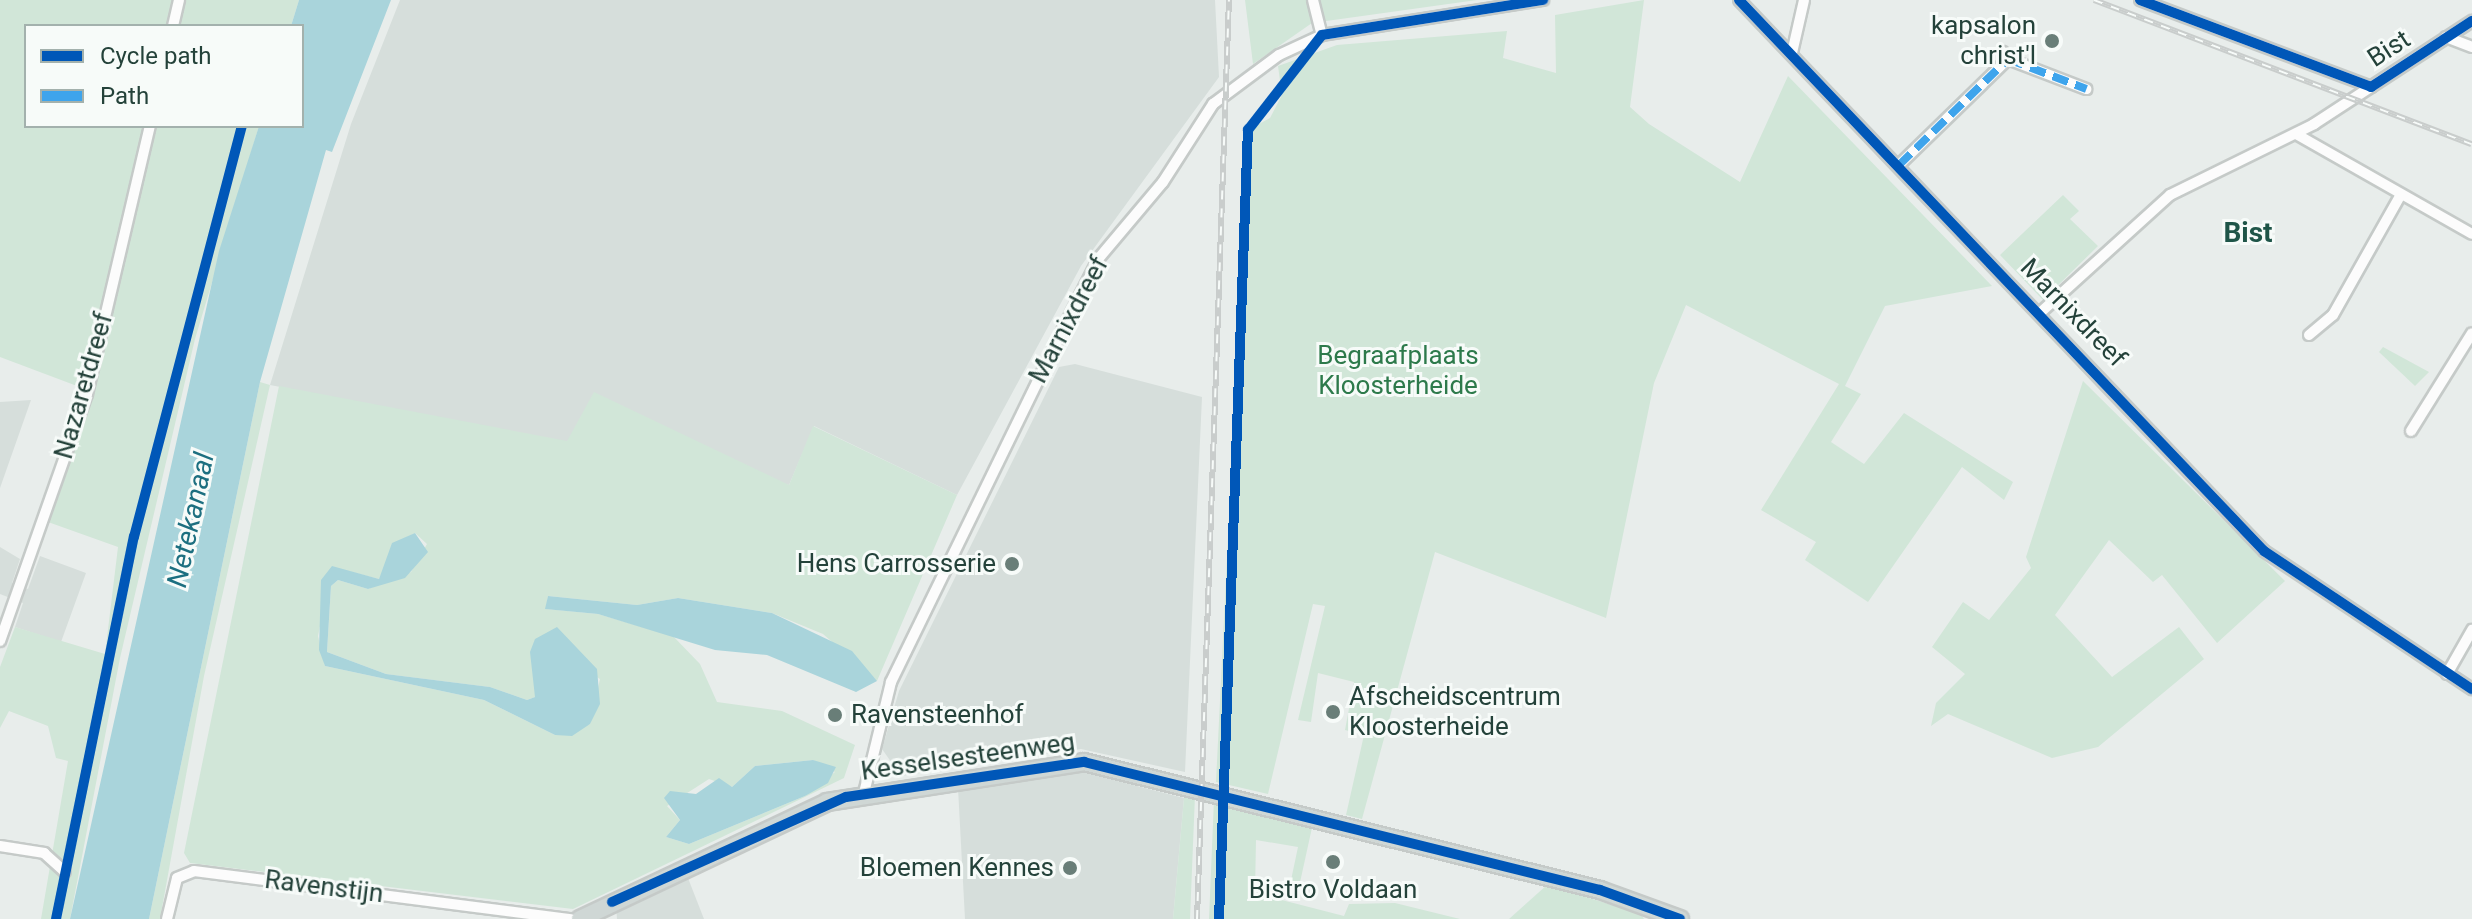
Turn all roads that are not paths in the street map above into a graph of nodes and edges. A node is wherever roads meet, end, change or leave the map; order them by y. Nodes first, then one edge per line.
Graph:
1 (179, 0) edge
2 (1313, 0) edge
3 (1543, 0) edge
4 (1739, 0) edge
5 (1804, 0) edge
6 (2140, 0) edge
7 (2163, 4) edge
8 (2472, 21) edge
9 (173, 24) edge
10 (1322, 35) junction
11 (2446, 37) junction
12 (2472, 47) edge
13 (1792, 53) junction
14 (2371, 87) junction
15 (2086, 89) dead end
16 (150, 128) edge
17 (2296, 134) junction
18 (1899, 165) junction
19 (2400, 196) junction
20 (2472, 234) edge
21 (2041, 312) junction
22 (2472, 333) edge
23 (2309, 335) dead end
24 (2411, 431) dead end
25 (2472, 630) edge
26 (0, 641) edge
27 (2447, 674) junction
28 (2472, 689) edge
29 (864, 793) junction
30 (0, 846) edge
31 (65, 872) dead end
32 (518, 916) edge
33 (167, 919) edge
34 (571, 919) edge
35 (580, 919) edge
36 (1680, 919) edge

1 - 9 street
2 - 10 street
3 - 10 street, Marnixdreef
4 - 13 street, Marnixdreef
5 - 13 street
6 - 7 street
7 - 14 street
8 - 11 street, Bist
10 - 29 street, Marnixdreef
11 - 12 street
11 - 14 street, Bist
13 - 18 street, Marnixdreef
14 - 17 street, Bist
15 - 18 street
16 - 26 street, Nazaretdreef
17 - 19 street
17 - 21 street, Bist
18 - 21 street, Marnixdreef
19 - 20 street
19 - 23 street
21 - 27 street, Marnixdreef
22 - 24 street
25 - 27 street
27 - 28 street, Marnixdreef
29 - 35 main road, Kesselsesteenweg
29 - 36 main road, Kesselsesteenweg
30 - 31 street
32 - 33 street, Ravenstijn
32 - 34 street, Ravenstijn

